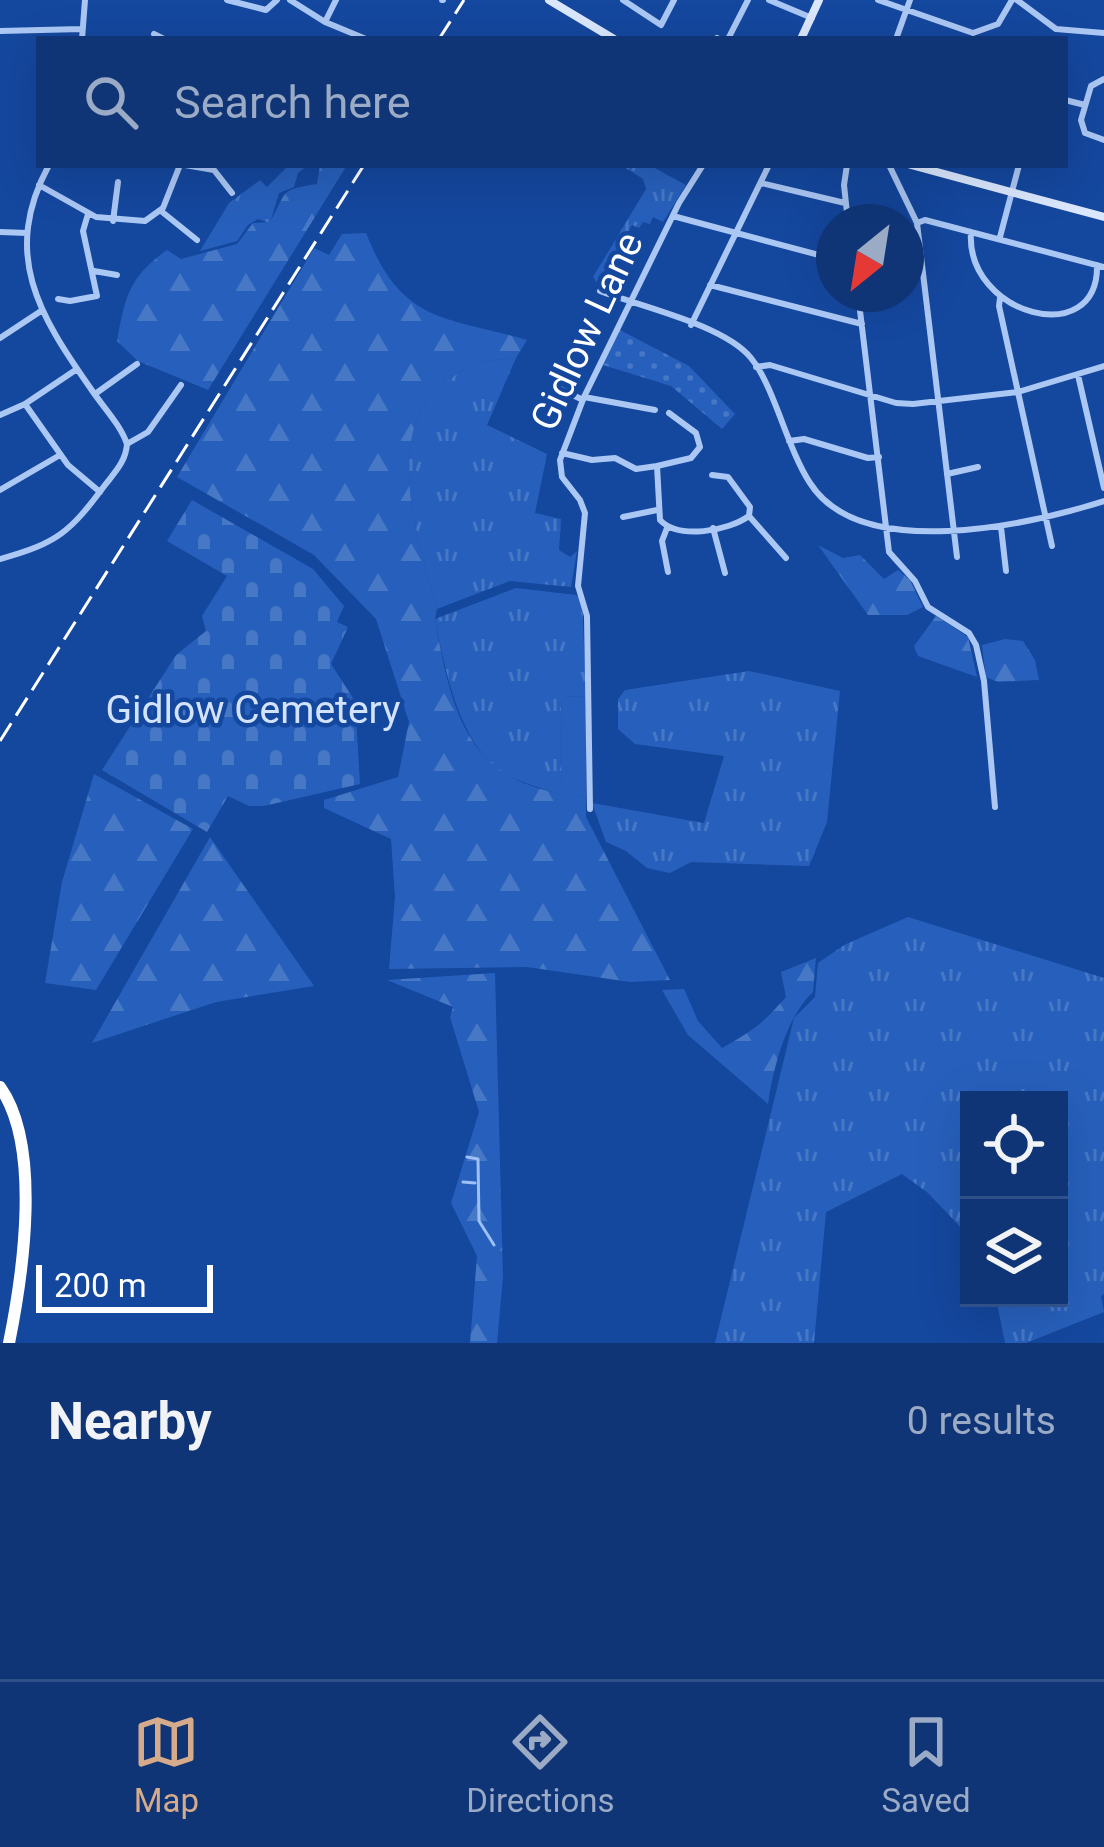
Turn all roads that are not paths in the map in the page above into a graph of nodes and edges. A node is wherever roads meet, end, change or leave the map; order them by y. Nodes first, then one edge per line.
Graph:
1 (85, 0) edge
2 (227, 0) edge
3 (277, 0) edge
4 (290, 0) edge
5 (336, 0) edge
6 (549, 0) edge
7 (622, 0) edge
8 (674, 0) edge
9 (748, 0) edge
10 (769, 0) edge
11 (819, 0) edge
12 (878, 0) edge
13 (910, 0) edge
14 (1015, 0) edge
15 (907, 10) junction
16 (812, 18) junction
17 (326, 22) junction
18 (82, 29) junction
19 (1056, 29) junction
20 (0, 31) edge
21 (152, 33) dead end
22 (1104, 33) edge
23 (82, 36) edge
24 (158, 36) edge
25 (359, 36) edge
26 (609, 36) edge
27 (724, 36) edge
28 (803, 36) edge
29 (897, 36) edge
30 (1054, 36) edge
31 (1104, 79) edge
32 (1068, 101) edge
33 (1085, 105) junction
34 (1104, 140) edge
35 (48, 168) edge
36 (181, 168) edge
37 (201, 168) edge
38 (701, 168) edge
39 (768, 168) edge
40 (847, 168) edge
41 (890, 168) edge
42 (921, 168) edge
43 (1017, 168) edge
44 (118, 178) dead end
45 (761, 183) junction
46 (39, 185) junction
47 (231, 187) dead end
48 (1011, 192) junction
49 (845, 203) joint
50 (908, 204) edge
51 (161, 211) junction
52 (88, 214) junction
53 (673, 216) junction
54 (1104, 217) edge
55 (924, 220) edge
56 (113, 221) junction
57 (0, 232) edge
58 (970, 232) junction
59 (27, 233) junction
60 (736, 233) junction
61 (1000, 238) junction
62 (197, 240) dead end
63 (816, 254) edge
64 (1100, 266) edge
65 (94, 272) junction
66 (117, 274) dead end
67 (710, 285) junction
68 (924, 286) edge
69 (600, 291) dead end
70 (58, 298) dead end
71 (1000, 298) junction
72 (631, 303) junction
73 (40, 311) junction
74 (860, 312) edge
75 (862, 324) junction
76 (692, 325) junction
77 (0, 338) edge
78 (132, 365) dead end
79 (1104, 366) edge
80 (756, 367) junction
81 (77, 369) junction
82 (1078, 375) junction
83 (181, 385) dead end
84 (555, 385) dead end
85 (1018, 392) junction
86 (95, 394) junction
87 (871, 396) junction
88 (583, 398) junction
89 (938, 402) junction
90 (25, 404) junction
91 (655, 410) dead end
92 (669, 412) dead end
93 (0, 415) edge
94 (788, 442) junction
95 (127, 444) junction
96 (562, 453) junction
97 (60, 455) junction
98 (879, 457) junction
99 (656, 466) junction
100 (978, 467) dead end
101 (947, 474) junction
102 (712, 475) dead end
103 (1104, 488) edge
104 (0, 490) edge
105 (100, 492) junction
106 (1104, 501) edge
107 (658, 509) junction
108 (749, 516) junction
109 (623, 517) dead end
110 (1046, 518) junction
111 (888, 527) junction
112 (1001, 527) junction
113 (668, 528) junction
114 (713, 528) junction
115 (954, 530) junction
116 (1052, 546) dead end
117 (787, 554) dead end
118 (957, 557) dead end
119 (0, 559) edge
120 (1006, 571) dead end
121 (668, 572) dead end
122 (725, 573) dead end
123 (995, 807) dead end
124 (590, 809) dead end
125 (0, 1087) edge
126 (0, 1311) edge
127 (15, 1317) junction
128 (10, 1343) edge

1 - 18 street
2 - 3 street
4 - 17 street
5 - 17 street
6 - 26 street
7 - 8 street
9 - 27 street
10 - 16 street
11 - 16 street
12 - 15 street
13 - 15 street
14 - 15 street
14 - 19 street
15 - 29 street
16 - 28 street
17 - 25 street
18 - 20 street
18 - 23 street
19 - 22 street
19 - 30 street
21 - 24 street
31 - 33 street
32 - 33 street
33 - 34 street
35 - 46 street
36 - 51 street
37 - 47 street
38 - 53 street, Gidlow Lane
39 - 45 street
40 - 49 street
41 - 50 street
42 - 48 street
43 - 48 street
44 - 56 street
45 - 49 street
45 - 60 street
46 - 52 street
46 - 59 street
48 - 54 street
48 - 61 street
51 - 56 street
51 - 62 street
52 - 56 street
52 - 65 street
53 - 60 street
53 - 72 street, Gidlow Lane
55 - 58 street
57 - 59 street
58 - 61 street
58 - 71 street
59 - 73 street
60 - 63 street
60 - 67 street
61 - 64 street
64 - 71 street
65 - 66 street
65 - 70 street
67 - 75 street
67 - 76 street
68 - 89 street
69 - 72 street
71 - 85 street
72 - 76 street
72 - 88 street, Gidlow Lane
73 - 77 street
73 - 81 street
74 - 75 street
75 - 87 street
76 - 80 street
78 - 86 street
79 - 82 street
80 - 87 street
80 - 94 street
81 - 86 street
81 - 90 street
82 - 85 street
82 - 103 street
83 - 95 street
84 - 88 street
85 - 89 street
85 - 110 street
86 - 95 street
87 - 89 street
87 - 98 street
88 - 91 street
88 - 96 street, Gidlow Lane
89 - 101 street
90 - 93 street
90 - 97 street
92 - 99 street
94 - 98 street
94 - 111 street
95 - 105 street
96 - 99 street
96 - 124 street, Gidlow Lane
97 - 104 street
97 - 105 street
98 - 111 street
99 - 107 street
100 - 101 street
101 - 115 street
102 - 108 street
105 - 119 street
106 - 110 street
107 - 109 street
107 - 113 street
108 - 114 street
108 - 117 street
110 - 112 street
110 - 116 street
111 - 115 street
111 - 123 street
112 - 115 street
112 - 120 street
113 - 114 street
113 - 121 street
114 - 122 street
115 - 118 street
125 - 127 highway
126 - 127 street
127 - 128 highway

